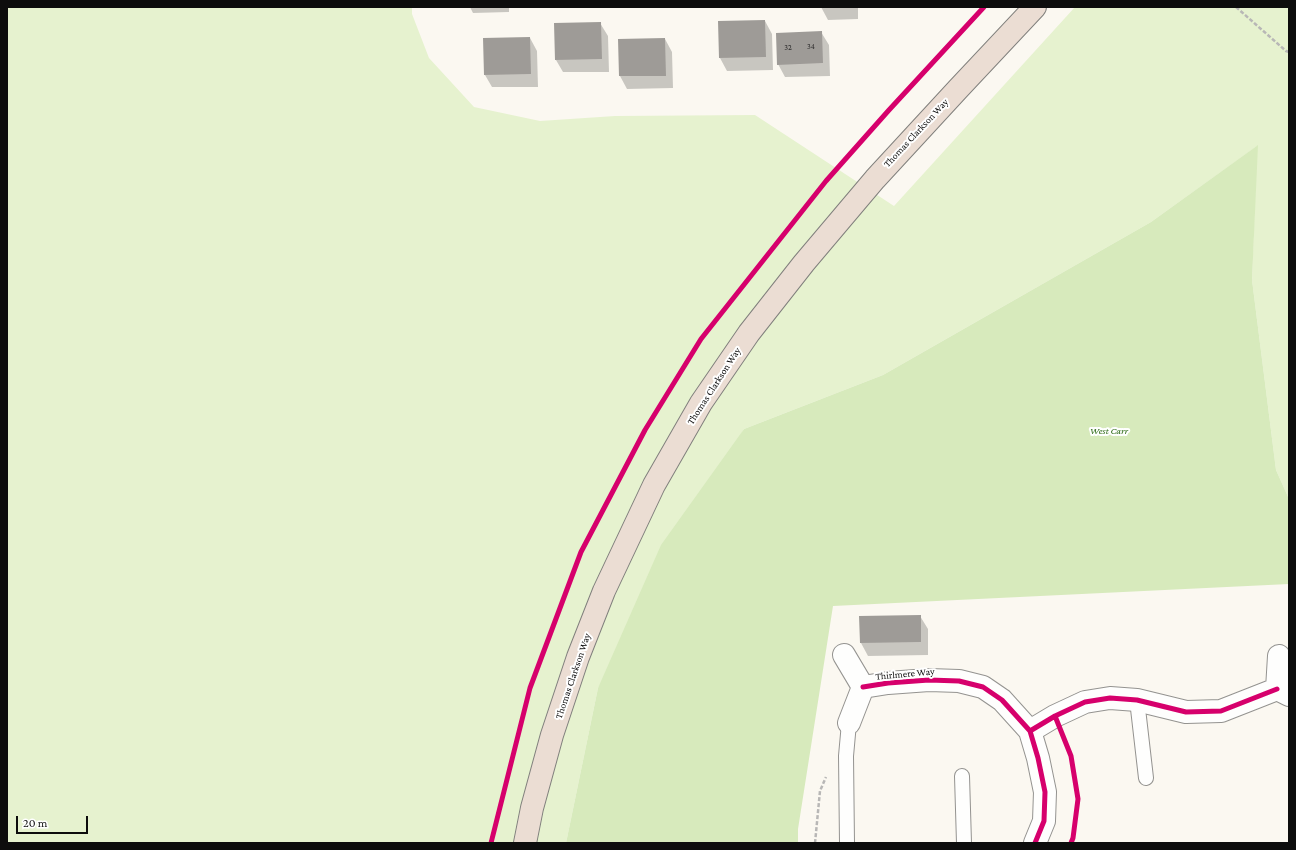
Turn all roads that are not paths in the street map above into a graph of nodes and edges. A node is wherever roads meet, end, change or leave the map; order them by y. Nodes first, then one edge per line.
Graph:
1 (1036, 7) edge
2 (844, 655) dead end
3 (1279, 656) dead end
4 (863, 687) junction
5 (1283, 692) edge
6 (1137, 700) junction
7 (849, 723) joint
8 (1030, 731) junction
9 (962, 776) dead end
10 (1146, 778) dead end
11 (525, 843) edge
12 (847, 843) edge
13 (964, 843) edge
14 (1035, 843) edge

1 - 11 highway, Thomas Clarkson Way
2 - 4 street, Thirlmere Way
3 - 5 street
4 - 7 street, Thirlmere Way
4 - 8 street, Thirlmere Way
5 - 6 street
6 - 8 street
6 - 10 lane
7 - 12 lane
8 - 14 street, Thirlmere Way
9 - 13 lane

